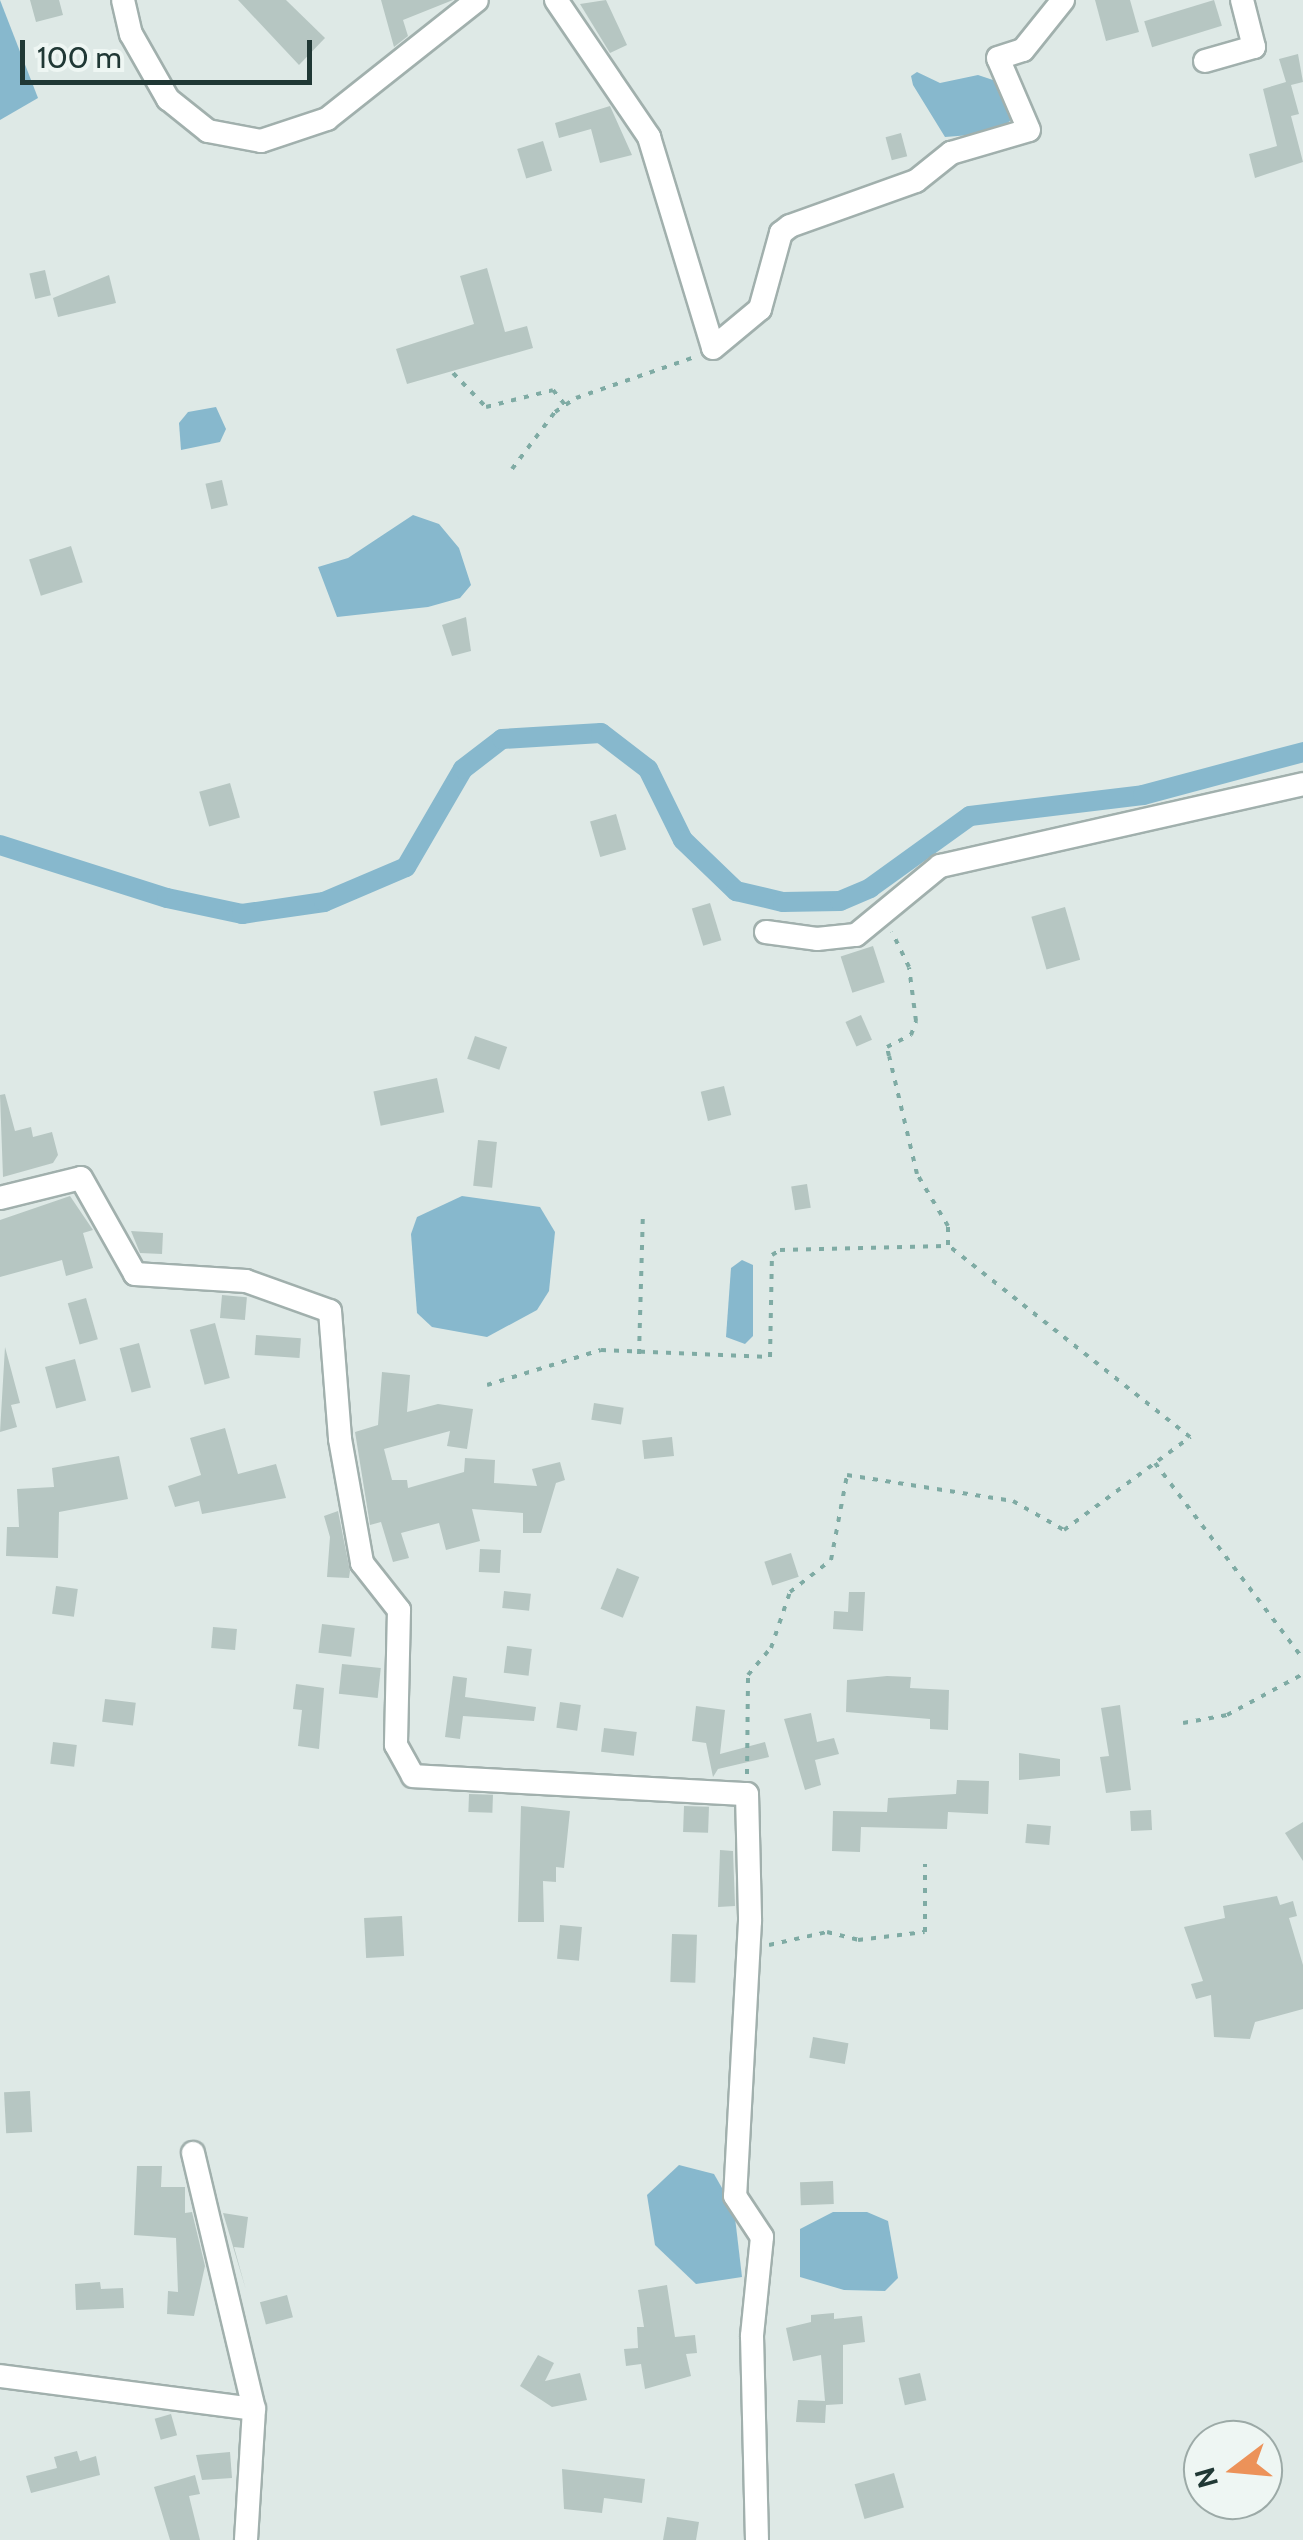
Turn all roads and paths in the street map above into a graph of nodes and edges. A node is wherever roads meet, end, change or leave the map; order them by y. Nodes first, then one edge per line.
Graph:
1 (123, 0) edge
2 (476, 0) edge
3 (556, 0) edge
4 (1063, 0) edge
5 (1242, 0) edge
6 (1205, 62) dead end
7 (713, 348) junction
8 (454, 373) dead end
9 (565, 406) junction
10 (512, 469) dead end
11 (1303, 784) edge
12 (884, 916) junction
13 (766, 932) dead end
14 (0, 1198) edge
15 (643, 1214) dead end
16 (945, 1246) dead end
17 (638, 1354) junction
18 (486, 1385) dead end
19 (1155, 1463) junction
20 (1303, 1660) edge
21 (1303, 1674) edge
22 (1183, 1722) dead end
23 (747, 1794) junction
24 (925, 1864) dead end
25 (750, 1942) junction
26 (193, 2153) dead end
27 (0, 2376) edge
28 (254, 2409) junction
29 (246, 2540) edge
30 (758, 2540) edge

1 - 2 street
3 - 7 street
4 - 7 street
5 - 6 street
7 - 9 path
8 - 9 path
9 - 10 path
11 - 12 street
12 - 13 street
12 - 19 path
14 - 23 street
15 - 17 path
16 - 17 path
17 - 18 path
19 - 20 path
19 - 23 path
21 - 22 path
23 - 25 street
24 - 25 path
25 - 30 street
26 - 28 street
27 - 28 street
28 - 29 street

